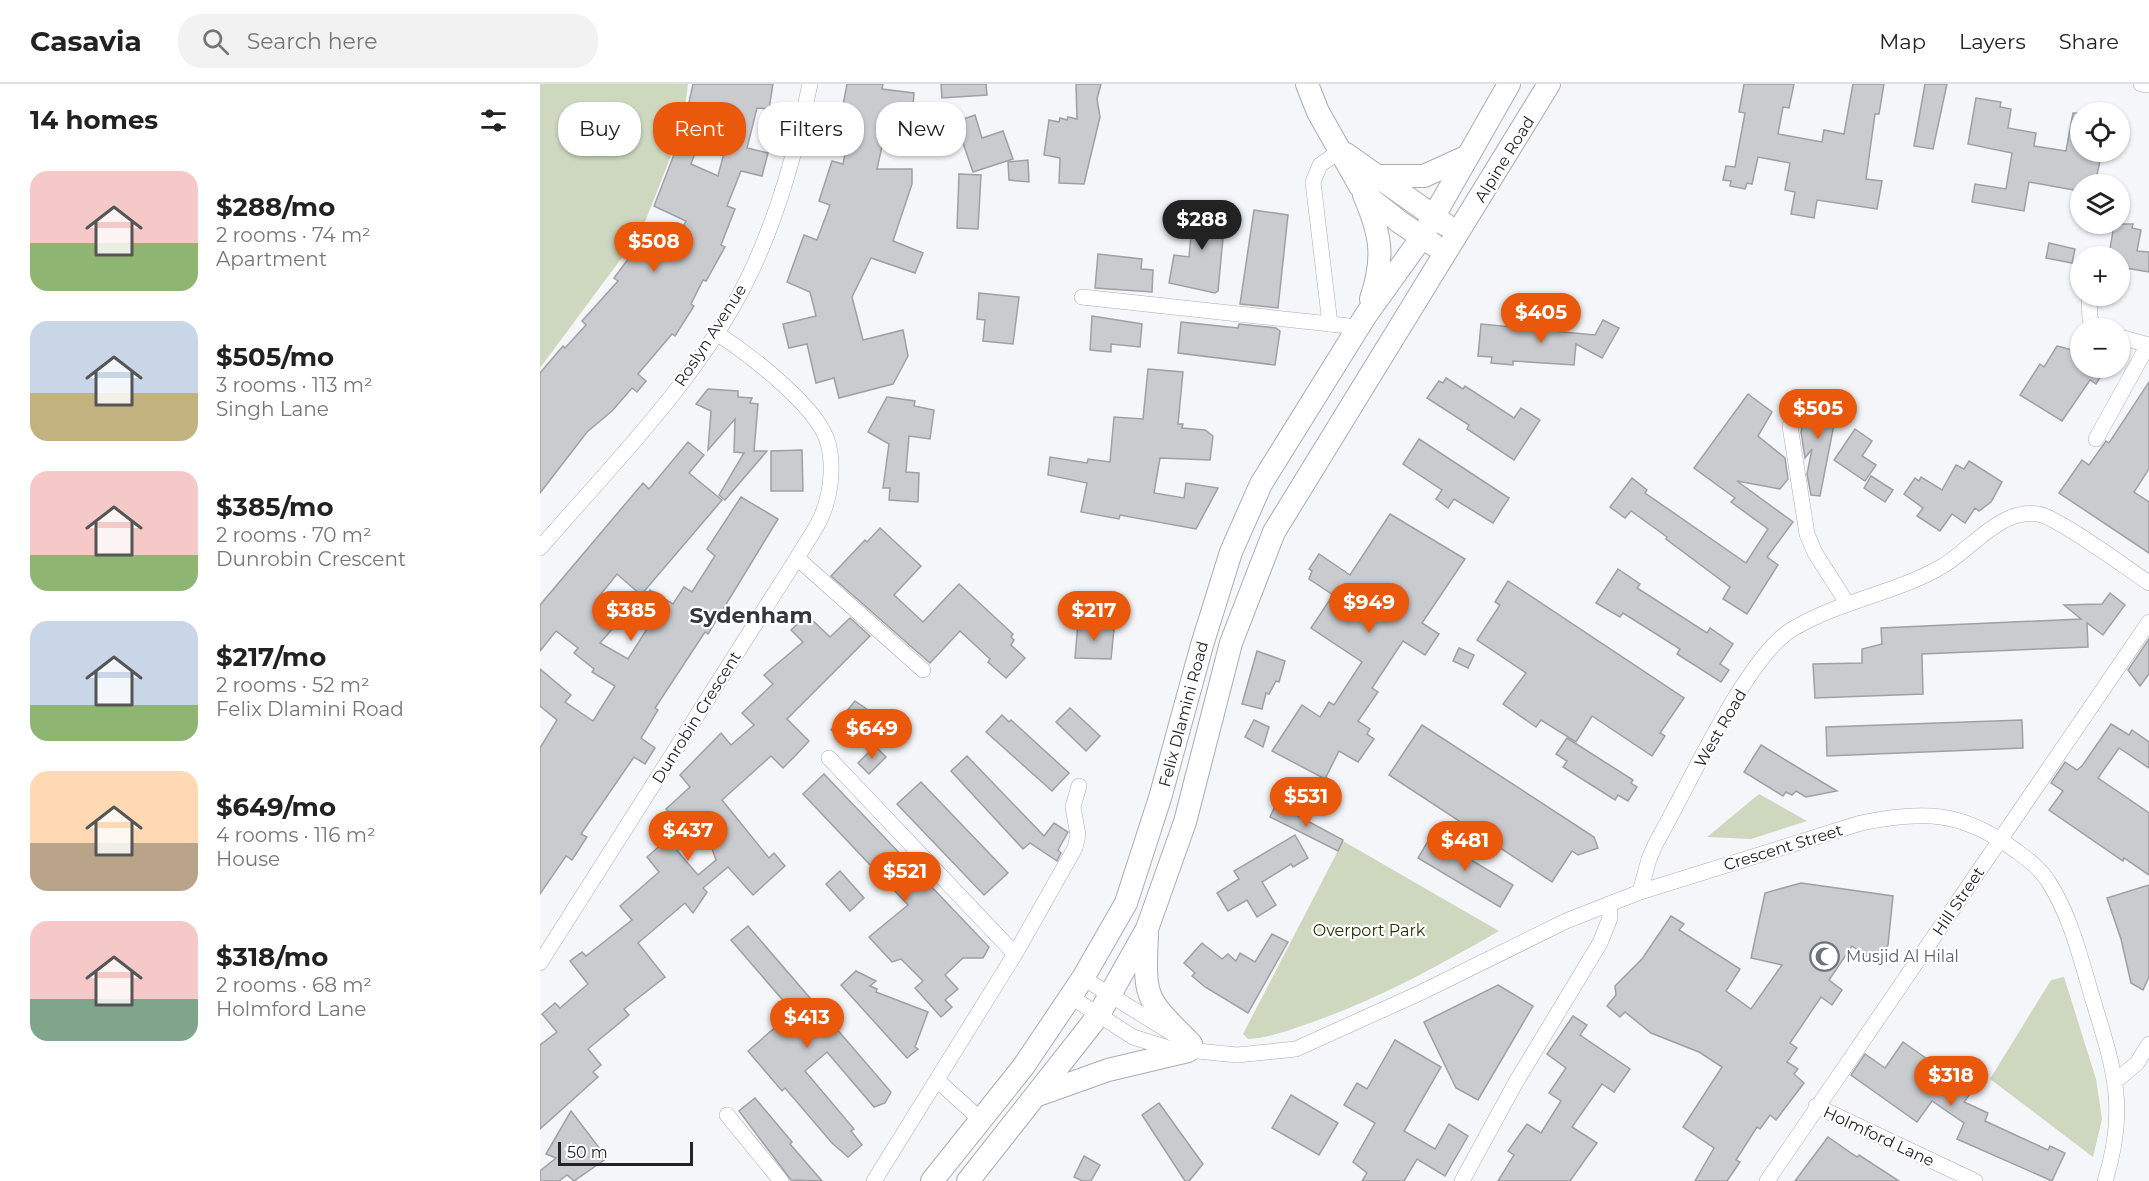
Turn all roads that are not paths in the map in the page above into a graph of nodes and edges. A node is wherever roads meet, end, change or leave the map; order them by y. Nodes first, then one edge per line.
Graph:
1 (810, 84) edge
2 (1307, 84) edge
3 (1509, 84) edge
4 (1549, 84) edge
5 (2141, 84) edge
6 (2149, 85) edge
7 (1341, 150) junction
8 (1468, 156) junction
9 (1369, 181) junction
10 (1434, 218) junction
11 (1463, 224) junction
12 (1422, 237) junction
13 (1445, 253) junction
14 (1082, 297) dead end
15 (1362, 321) junction
16 (1330, 324) junction
17 (716, 332) junction
18 (2130, 340) edge
19 (2149, 345) edge
20 (1791, 426) dead end
21 (2096, 439) dead end
22 (540, 548) edge
23 (797, 558) junction
24 (2149, 584) edge
25 (1846, 603) junction
26 (2149, 622) edge
27 (923, 670) dead end
28 (829, 758) dead end
29 (1079, 786) dead end
30 (2001, 839) junction
31 (1641, 892) junction
32 (1609, 904) junction
33 (1147, 929) junction
34 (1015, 954) junction
35 (540, 963) edge
36 (1077, 987) junction
37 (1112, 995) junction
38 (1098, 1016) junction
39 (2149, 1044) edge
40 (1189, 1048) junction
41 (937, 1080) junction
42 (2116, 1080) junction
43 (1038, 1095) junction
44 (1816, 1106) junction
45 (728, 1115) dead end
46 (980, 1119) junction
47 (781, 1181) edge
48 (874, 1181) edge
49 (932, 1181) edge
50 (968, 1181) edge
51 (1462, 1181) edge
52 (1767, 1181) edge
53 (1975, 1181) edge
54 (2106, 1181) edge

1 - 17 street, Roslyn Avenue
2 - 7 main road
3 - 8 main road, Alpine Road
4 - 11 main road, Alpine Road
5 - 6 street
7 - 9 main road
7 - 16 street
8 - 9 main road
8 - 10 main road, Alpine Road
9 - 10 main road
9 - 12 main road
9 - 15 main road
10 - 11 main road
10 - 12 main road, Alpine Road
11 - 13 main road, Alpine Road
12 - 13 main road
12 - 15 main road, Felix Dlamini Road
13 - 33 main road, Felix Dlamini Road
14 - 16 street
15 - 16 street
15 - 36 main road, Felix Dlamini Road
17 - 22 street, Roslyn Avenue
17 - 23 street, Dunrobin Crescent
18 - 19 street
19 - 21 street
20 - 25 street
23 - 27 street
23 - 35 street, Dunrobin Crescent
24 - 25 street, West Road
25 - 31 street, West Road
26 - 30 street, Hill Street
28 - 34 street
29 - 34 street
30 - 31 street, Crescent Street
30 - 42 street, Crescent Street
30 - 44 street, Hill Street
31 - 32 street, Crescent Street
32 - 40 street, Crescent Street
32 - 51 street
33 - 37 main road, Felix Dlamini Road
33 - 40 main road
34 - 41 street
36 - 37 street, Crescent Street
36 - 38 street, Crescent Street
36 - 46 main road, Felix Dlamini Road
37 - 38 main road, Felix Dlamini Road
37 - 40 street, Crescent Street
38 - 40 street, Crescent Street
38 - 43 main road, Felix Dlamini Road
39 - 42 street
40 - 43 main road
41 - 46 street
41 - 48 street
42 - 54 street, Crescent Street
43 - 50 main road, Felix Dlamini Road
44 - 52 street, Hill Street
44 - 53 street, Holmford Lane
45 - 47 street
46 - 49 main road, Felix Dlamini Road

